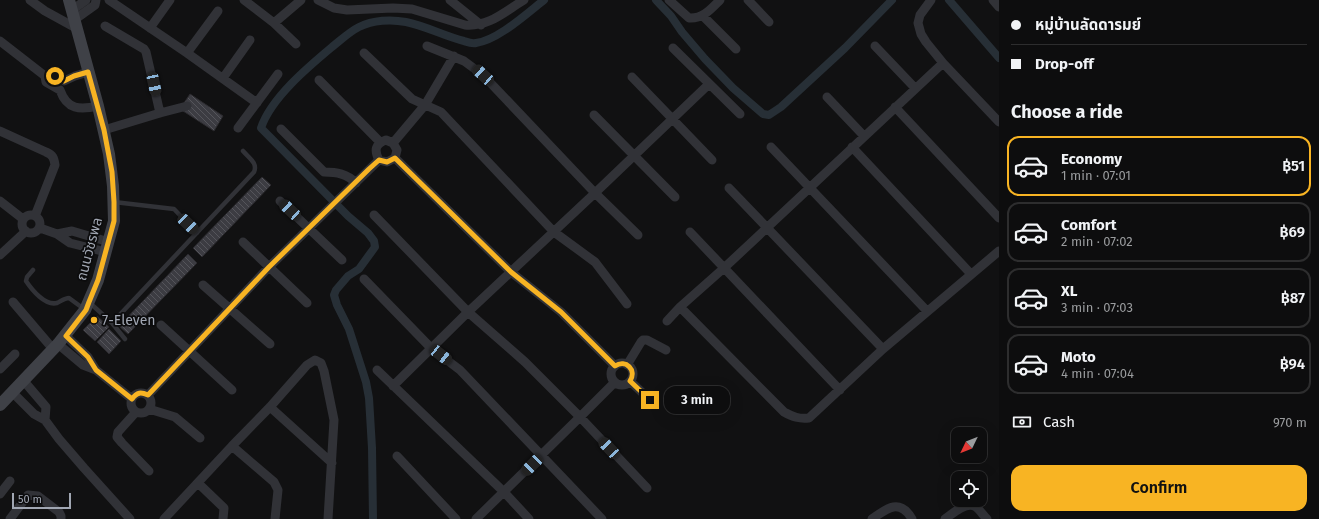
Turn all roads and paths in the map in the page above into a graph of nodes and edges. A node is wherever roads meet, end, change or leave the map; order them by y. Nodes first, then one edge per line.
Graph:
1 (30, 0) edge
2 (86, 0) edge
3 (96, 0) edge
4 (170, 0) edge
5 (244, 0) edge
6 (301, 0) edge
7 (318, 0) edge
8 (450, 0) edge
9 (524, 0) edge
10 (670, 0) edge
11 (720, 0) edge
12 (748, 0) edge
13 (931, 0) edge
14 (992, 0) edge
15 (111, 1) edge
16 (999, 7) edge
17 (218, 11) dead end
18 (73, 15) edge
19 (703, 16) junction
20 (768, 22) dead end
21 (274, 23) junction
22 (481, 25) junction
23 (106, 26) dead end
24 (150, 28) junction
25 (250, 40) dead end
26 (0, 41) edge
27 (296, 44) dead end
28 (427, 46) dead end
29 (875, 46) dead end
30 (673, 48) dead end
31 (736, 49) dead end
32 (187, 53) junction
33 (364, 53) dead end
34 (454, 56) junction
35 (943, 63) junction
36 (88, 72) junction
37 (278, 74) dead end
38 (45, 76) junction
39 (223, 78) junction
40 (632, 78) dead end
41 (319, 80) dead end
42 (64, 81) junction
43 (708, 84) junction
44 (915, 88) junction
45 (60, 90) junction
46 (827, 97) dead end
47 (256, 103) junction
48 (98, 106) junction
49 (187, 106) dead end
50 (425, 106) junction
51 (895, 107) junction
52 (160, 113) junction
53 (740, 114) dead end
54 (594, 115) dead end
55 (672, 119) junction
56 (999, 122) edge
57 (238, 128) dead end
58 (281, 129) dead end
59 (104, 130) junction
60 (0, 132) edge
61 (864, 136) junction
62 (380, 142) junction
63 (393, 143) junction
64 (771, 147) dead end
65 (852, 147) junction
66 (243, 151) dead end
67 (634, 156) junction
68 (395, 158) junction
69 (379, 160) junction
70 (712, 160) dead end
71 (356, 182) junction
72 (729, 188) dead end
73 (809, 188) junction
74 (595, 193) junction
75 (675, 197) dead end
76 (0, 201) edge
77 (280, 201) dead end
78 (114, 202) junction
79 (374, 215) dead end
80 (35, 216) junction
81 (999, 218) edge
82 (23, 219) junction
83 (40, 228) junction
84 (766, 228) junction
85 (310, 229) junction
86 (26, 231) junction
87 (554, 232) junction
88 (690, 232) dead end
89 (198, 233) junction
90 (638, 235) dead end
91 (243, 242) dead end
92 (107, 247) junction
93 (999, 251) edge
94 (0, 255) edge
95 (342, 260) dead end
96 (269, 267) junction
97 (724, 268) junction
98 (33, 270) dead end
99 (511, 272) junction
100 (971, 274) junction
101 (364, 278) dead end
102 (203, 285) dead end
103 (13, 302) dead end
104 (307, 303) dead end
105 (627, 304) dead end
106 (87, 306) junction
107 (680, 307) junction
108 (230, 308) junction
109 (927, 311) junction
110 (468, 312) junction
111 (667, 322) dead end
112 (112, 323) junction
113 (161, 325) dead end
114 (125, 339) dead end
115 (59, 343) junction
116 (270, 344) dead end
117 (431, 348) junction
118 (883, 349) junction
119 (666, 350) dead end
120 (190, 351) junction
121 (15, 354) dead end
122 (627, 365) junction
123 (615, 366) junction
124 (0, 369) edge
125 (377, 370) dead end
126 (23, 380) junction
127 (630, 381) junction
128 (615, 382) junction
129 (393, 386) junction
130 (232, 390) dead end
131 (840, 390) junction
132 (12, 392) junction
133 (148, 395) junction
134 (132, 399) junction
135 (650, 400) dead end
136 (0, 404) edge
137 (270, 407) junction
138 (149, 409) junction
139 (136, 412) junction
140 (580, 418) junction
141 (45, 420) junction
142 (200, 438) dead end
143 (232, 446) junction
144 (397, 456) dead end
145 (541, 456) junction
146 (332, 463) junction
147 (148, 470) dead end
148 (10, 481) dead end
149 (198, 483) junction
150 (647, 488) dead end
151 (504, 492) junction
152 (0, 494) edge
153 (10, 519) edge
154 (61, 519) edge
155 (130, 519) edge
156 (164, 519) edge
157 (223, 519) edge
158 (275, 519) edge
159 (328, 519) edge
160 (456, 519) edge
161 (476, 519) edge
162 (530, 519) edge
163 (602, 519) edge
164 (872, 519) edge
165 (912, 519) edge
166 (945, 519) edge
167 (986, 519) edge

1 - 18 street
2 - 18 street
3 - 18 street
4 - 24 street
5 - 21 street
6 - 21 street
7 - 22 street
8 - 22 street
9 - 22 street
10 - 19 street
11 - 19 street
12 - 20 street
13 - 35 street
14 - 16 street
15 - 24 street
17 - 32 street
18 - 36 street, ถนนวัชรพล
19 - 31 street
21 - 27 street
23 - 52 street
24 - 32 street
25 - 39 street
26 - 38 street
28 - 34 street
29 - 44 street
30 - 43 street
32 - 39 street
33 - 50 street
34 - 50 street
34 - 74 street
35 - 44 street
35 - 56 street
36 - 42 street
36 - 48 street, ถนนวัชรพล
37 - 47 street
38 - 42 street
38 - 45 street
39 - 47 street
40 - 55 street
41 - 62 street
42 - 45 street
43 - 53 street
43 - 55 street
44 - 51 street
45 - 48 street
46 - 61 street
47 - 57 street
48 - 59 street, ถนนวัชรพล
49 - 52 street
50 - 63 street
50 - 87 street
51 - 61 street
51 - 81 street
52 - 59 street
54 - 67 street
55 - 67 street
55 - 70 street
58 - 71 street
59 - 78 street, ถนนวัชรพล
60 - 80 street
61 - 65 street
62 - 63 street
62 - 69 street
63 - 68 street
64 - 73 street
65 - 73 street
65 - 100 street
66 - 89 lane
67 - 74 street
67 - 75 street
68 - 69 street
68 - 99 street
69 - 71 street
71 - 85 street
72 - 84 street
73 - 84 street
73 - 109 street
74 - 87 street
74 - 90 street
76 - 82 street
77 - 85 street
78 - 89 lane
78 - 92 street, ถนนวัชรพล
79 - 110 street
80 - 82 street
80 - 83 street
82 - 86 street
83 - 86 street
83 - 92 street
84 - 97 street
84 - 118 street
85 - 95 street
85 - 96 street
86 - 94 street
87 - 99 street
87 - 105 street
88 - 97 street
89 - 112 lane
91 - 96 street
92 - 106 street, ถนนวัชรพล
93 - 100 street
96 - 104 street
96 - 108 street
97 - 107 street
97 - 131 street
98 - 106 lane
99 - 110 street
99 - 123 street
100 - 109 street
101 - 117 street
102 - 108 street
103 - 115 street
106 - 112 lane
106 - 115 street, ถนนวัชรพล
107 - 111 street
107 - 131 street
108 - 116 street
108 - 120 street
109 - 118 street
110 - 117 street
110 - 140 street
112 - 114 lane
113 - 120 street
115 - 126 street, ถนนวัชรพล
115 - 134 street
117 - 129 street
117 - 145 street
118 - 131 street
119 - 122 street
120 - 130 street
120 - 133 street
121 - 124 street
122 - 123 street
122 - 127 street
123 - 128 street
125 - 129 street
126 - 132 street, ถนนวัชรพล
126 - 141 street
127 - 128 street
127 - 135 street
128 - 140 street
129 - 151 street
132 - 136 street, ถนนวัชรพล
132 - 141 street
133 - 134 street
133 - 138 street
134 - 139 street
137 - 143 street
137 - 146 street
137 - 146 street
138 - 139 street
138 - 142 street
139 - 147 street
140 - 145 street
140 - 150 street
141 - 155 street
143 - 149 street
143 - 158 street
144 - 160 street
145 - 151 street
145 - 163 street
146 - 159 street
148 - 152 street
149 - 156 street
149 - 157 street
151 - 161 street
151 - 162 street
153 - 154 street
164 - 165 street
166 - 167 street

